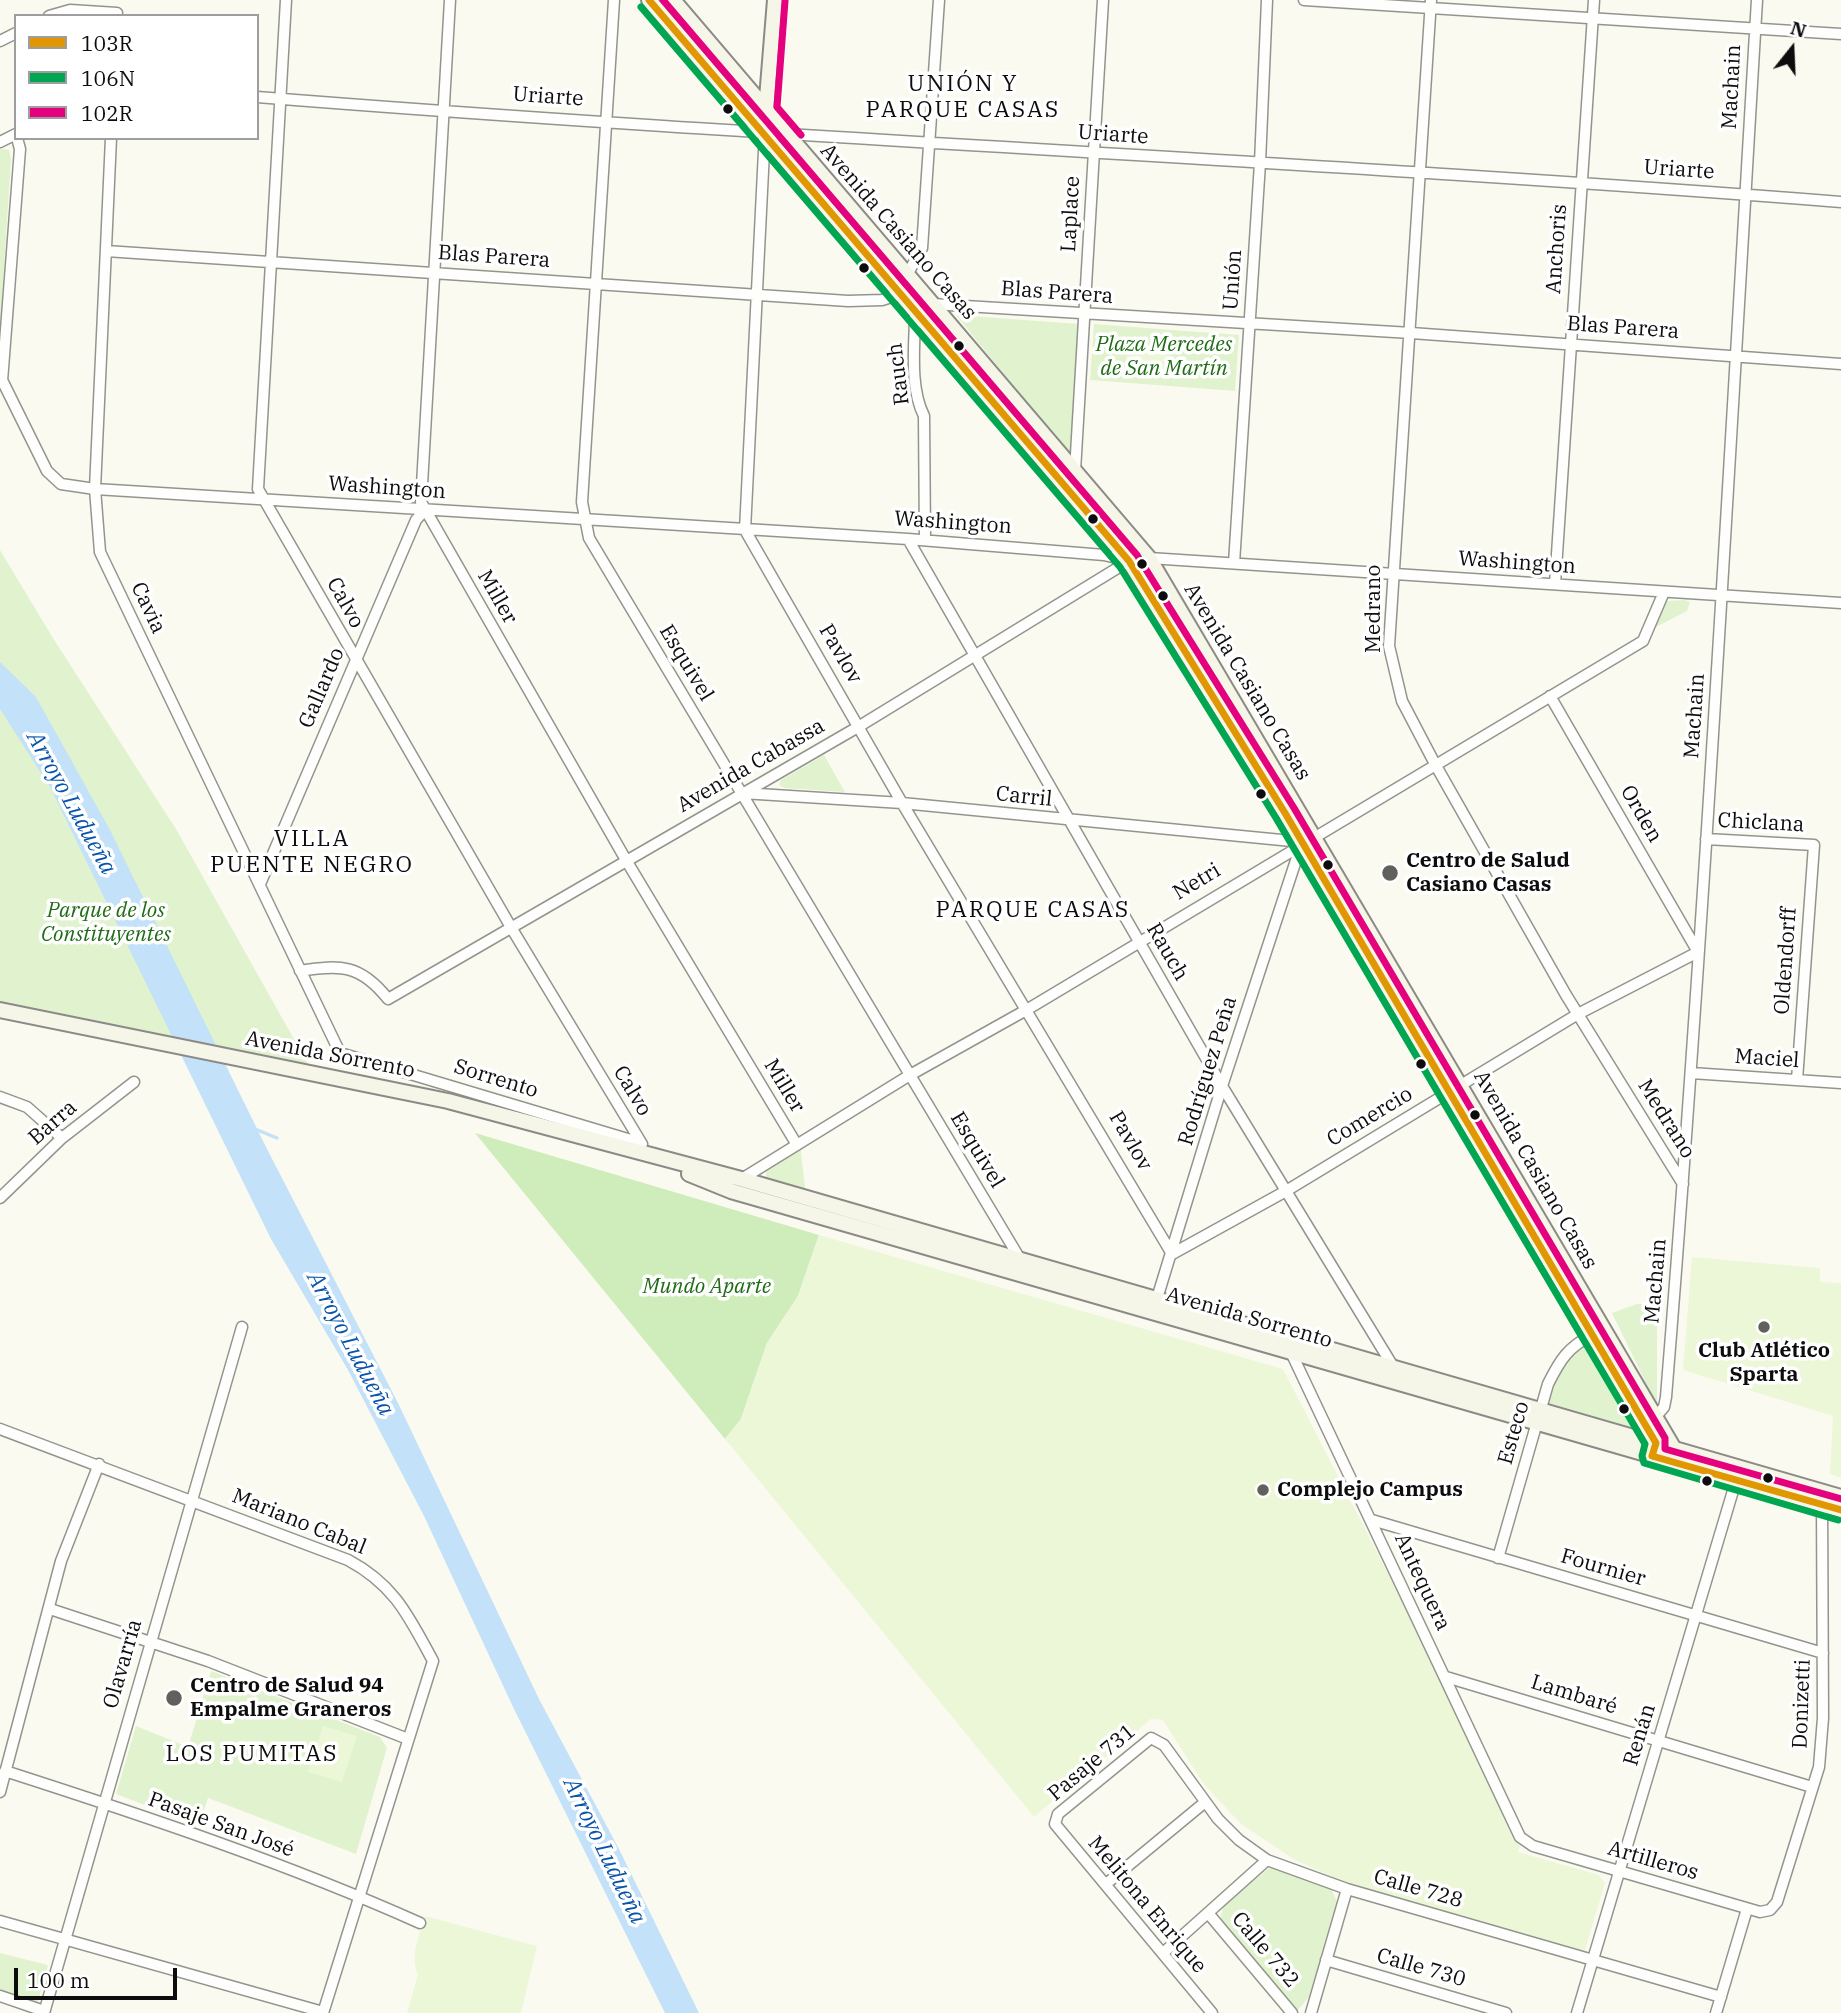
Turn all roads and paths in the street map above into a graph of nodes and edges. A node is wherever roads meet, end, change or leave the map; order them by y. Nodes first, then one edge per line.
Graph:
1 (286, 0) edge
2 (450, 0) edge
3 (614, 0) edge
4 (649, 0) edge
5 (673, 0) edge
6 (775, 0) edge
7 (939, 0) edge
8 (1102, 0) edge
9 (1267, 0) edge
10 (1304, 0) edge
11 (1594, 0) edge
12 (1757, 0) edge
13 (1431, 4) edge
14 (56, 14) edge
15 (107, 14) edge
16 (1592, 19) junction
17 (1755, 30) junction
18 (1841, 34) edge
19 (259, 97) edge
20 (280, 99) junction
21 (444, 109) junction
22 (766, 111) junction
23 (607, 120) junction
24 (785, 133) junction
25 (764, 134) junction
26 (17, 140) edge
27 (111, 140) edge
28 (929, 140) junction
29 (1094, 153) junction
30 (1261, 163) junction
31 (1421, 173) junction
32 (1580, 182) junction
33 (1745, 194) junction
34 (1841, 201) edge
35 (106, 251) junction
36 (271, 261) junction
37 (433, 272) junction
38 (907, 275) junction
39 (598, 282) junction
40 (757, 293) junction
41 (910, 301) junction
42 (932, 304) junction
43 (1085, 313) junction
44 (1250, 324) junction
45 (1411, 333) junction
46 (1570, 343) junction
47 (1736, 356) junction
48 (1841, 364) edge
49 (1, 379) edge
50 (1075, 471) junction
51 (95, 489) junction
52 (264, 499) junction
53 (425, 510) junction
54 (586, 519) junction
55 (745, 530) junction
56 (908, 539) junction
57 (925, 540) junction
58 (1149, 558) junction
59 (1129, 561) junction
60 (1234, 564) junction
61 (1392, 574) junction
62 (1555, 584) junction
63 (1664, 592) junction
64 (1723, 596) junction
65 (1841, 603) edge
66 (975, 655) junction
67 (355, 660) junction
68 (1550, 696) junction
69 (858, 727) junction
70 (1435, 764) junction
71 (742, 793) junction
72 (902, 803) junction
73 (1071, 821) junction
74 (1308, 839) junction
75 (1706, 839) junction
76 (1814, 845) joint
77 (626, 860) junction
78 (260, 884) junction
79 (512, 929) junction
80 (1138, 940) junction
81 (1699, 952) junction
82 (300, 971) junction
83 (1028, 1009) junction
84 (0, 1010) edge
85 (1578, 1014) junction
86 (340, 1053) joint
87 (1691, 1073) junction
88 (910, 1075) junction
89 (1797, 1080) junction
90 (134, 1082) dead end
91 (1841, 1083) edge
92 (1222, 1086) junction
93 (1455, 1089) junction
94 (0, 1097) edge
95 (62, 1138) junction
96 (641, 1143) junction
97 (797, 1145) junction
98 (649, 1157) junction
99 (741, 1179) junction
100 (1683, 1184) junction
101 (731, 1191) junction
102 (1286, 1191) junction
103 (0, 1198) edge
104 (1172, 1254) junction
105 (1018, 1266) junction
106 (1155, 1305) junction
107 (242, 1327) dead end
108 (1592, 1335) junction
109 (1290, 1344) junction
110 (1393, 1374) junction
111 (1539, 1416) junction
112 (1650, 1422) junction
113 (0, 1429) edge
114 (1654, 1449) junction
115 (1671, 1454) junction
116 (99, 1464) junction
117 (1738, 1474) junction
118 (1841, 1497) edge
119 (1822, 1498) junction
120 (193, 1501) junction
121 (1841, 1510) edge
122 (1372, 1520) junction
123 (1498, 1558) junction
124 (50, 1609) junction
125 (1696, 1616) junction
126 (149, 1640) junction
127 (1822, 1653) junction
128 (1446, 1677) junction
129 (1155, 1738) joint
130 (408, 1739) junction
131 (1659, 1741) junction
132 (5, 1771) junction
133 (1812, 1787) junction
134 (0, 1792) edge
135 (103, 1803) junction
136 (1204, 1803) junction
137 (1055, 1821) joint
138 (1526, 1842) joint
139 (1267, 1860) junction
140 (1620, 1871) junction
141 (1106, 1884) junction
142 (1347, 1889) junction
143 (358, 1895) junction
144 (1747, 1909) junction
145 (1770, 1910) joint
146 (1208, 1913) junction
147 (0, 1921) edge
148 (420, 1923) dead end
149 (64, 1939) junction
150 (1163, 1953) junction
151 (1326, 1960) junction
152 (1593, 1960) junction
153 (0, 1996) edge
154 (1721, 1997) junction
155 (44, 2012) edge
156 (323, 2012) edge
157 (1212, 2013) edge
158 (1292, 2013) edge
159 (1311, 2013) edge
160 (1506, 2013) edge
161 (1577, 2013) edge
162 (1716, 2013) edge

1 - 20 street, Calvo
2 - 21 street, Miller
3 - 23 street, Esquivel
4 - 25 main road, Avenida Casiano Casas
5 - 22 main road, Avenida Casiano Casas
6 - 22 main road
7 - 28 street
8 - 29 street, Laplace
9 - 30 street, Unión
10 - 13 street
11 - 16 street, Anchoris
12 - 17 street, Machain
13 - 16 street
13 - 31 street, Medrano
14 - 15 street
16 - 17 street
16 - 32 street, Anchoris
17 - 18 street
17 - 33 street, Machain
19 - 20 street, Uriarte
20 - 21 street, Uriarte
20 - 36 street, Calvo
21 - 23 street, Uriarte
21 - 37 street, Miller
22 - 24 main road, Avenida Casiano Casas
22 - 25 street
23 - 25 street, Uriarte
23 - 39 street, Esquivel
24 - 25 street, Uriarte
24 - 28 street, Uriarte
24 - 38 main road, Avenida Casiano Casas
25 - 40 street
25 - 41 main road, Avenida Casiano Casas
26 - 49 street
27 - 35 street, Cavia
28 - 29 street, Uriarte
28 - 38 street
29 - 30 street, Uriarte
29 - 43 street, Laplace
30 - 31 street, Uriarte
30 - 44 street, Unión
31 - 32 street, Uriarte
31 - 45 street, Medrano
32 - 33 street, Uriarte
32 - 46 street, Anchoris
33 - 34 street, Uriarte
33 - 47 street, Machain
35 - 36 street, Blas Parera
35 - 51 street, Cavia
36 - 37 street, Blas Parera
36 - 52 street, Calvo
37 - 39 street, Blas Parera
37 - 53 street, Miller
38 - 41 street, Rauch
38 - 42 main road, Avenida Casiano Casas
39 - 40 street, Blas Parera
39 - 54 street, Esquivel
40 - 41 street, Blas Parera
40 - 55 street
41 - 42 street, Blas Parera
41 - 57 street, Rauch
41 - 59 main road, Avenida Casiano Casas
42 - 43 street, Blas Parera
42 - 50 main road, Avenida Casiano Casas
43 - 44 street, Blas Parera
43 - 50 street, Laplace
44 - 45 street, Blas Parera
44 - 60 street, Unión
45 - 46 street, Blas Parera
45 - 61 street, Medrano
46 - 47 street, Blas Parera
46 - 62 street, Anchoris
47 - 48 street, Blas Parera
47 - 64 street, Machain
49 - 51 street, Washington
50 - 58 main road, Avenida Casiano Casas
51 - 52 street, Washington
51 - 78 street, Cavia
52 - 53 street, Washington
52 - 67 street, Calvo
53 - 54 street, Washington
53 - 67 street, Gallardo
53 - 77 street, Miller
54 - 55 street, Washington
54 - 71 street, Esquivel
55 - 56 street, Washington
55 - 69 street, Pavlov
56 - 57 street, Washington
56 - 66 street, Rauch
57 - 59 street, Washington
58 - 59 street, Washington
58 - 60 street, Washington
58 - 74 main road, Avenida Casiano Casas
59 - 66 street, Avenida Cabassa
59 - 74 main road, Avenida Casiano Casas
60 - 61 street, Washington
61 - 62 street, Washington
61 - 70 street, Medrano
62 - 63 street, Washington
63 - 64 street, Washington
63 - 68 street, Netri
64 - 65 street, Washington
64 - 75 street, Machain
66 - 69 street, Avenida Cabassa
66 - 73 street, Rauch
67 - 78 street, Gallardo
67 - 79 street, Calvo
68 - 70 street, Netri
68 - 81 street, Orden
69 - 71 street, Avenida Cabassa
69 - 72 street, Pavlov
70 - 74 street, Netri
70 - 85 street, Medrano
71 - 72 street, Carril
71 - 77 street, Avenida Cabassa
71 - 88 street, Esquivel
72 - 73 street, Carril
72 - 83 street, Pavlov
73 - 74 street, Carril
73 - 80 street, Rauch
74 - 80 street, Netri
74 - 92 street, Rodríguez Peña
74 - 93 main road, Avenida Casiano Casas
75 - 76 street, Chiclana
75 - 81 street, Machain
76 - 89 street, Oldendorff
77 - 79 street, Avenida Cabassa
77 - 97 street, Miller
78 - 82 street, Cavia
79 - 82 street, Avenida Cabassa
79 - 96 street, Calvo
80 - 83 street, Netri
80 - 92 street, Rauch
81 - 85 street, Comercio
81 - 87 street, Machain
82 - 86 street, Cavia
83 - 88 street, Netri
83 - 104 street, Pavlov
84 - 98 main road, Avenida Sorrento
85 - 93 street, Comercio
85 - 100 street, Medrano
86 - 96 street, Sorrento
87 - 89 street, Maciel
87 - 100 street, Machain
88 - 97 street, Netri
88 - 105 street, Esquivel
89 - 91 street, Maciel
90 - 95 street, Barra
92 - 102 street, Rauch
92 - 104 street, Rodríguez Peña
93 - 102 street, Comercio
93 - 108 main road, Avenida Casiano Casas
93 - 112 main road, Avenida Casiano Casas
94 - 95 street
95 - 103 street, Barra
96 - 98 street, Calvo
97 - 99 street, Netri
98 - 99 main road, Avenida Sorrento
98 - 101 main road, Avenida Sorrento
99 - 101 street, Netri
99 - 105 main road, Avenida Sorrento
100 - 112 street, Machain
101 - 105 main road, Avenida Sorrento
102 - 104 street, Comercio
102 - 110 street, Rauch
104 - 106 street, Rodríguez Peña
105 - 106 main road, Avenida Sorrento
106 - 109 main road, Avenida Sorrento
107 - 120 street, Olavarría
108 - 111 street, Esteco
108 - 112 main road, Avenida Casiano Casas
109 - 110 main road, Avenida Sorrento
109 - 122 street, Antequera
110 - 111 main road, Avenida Sorrento
111 - 114 main road, Avenida Sorrento
111 - 123 street, Esteco
112 - 114 main road, Avenida Casiano Casas
112 - 115 main road, Avenida Casiano Casas
113 - 116 street, Mariano Cabal
114 - 115 main road, Avenida Sorrento
115 - 117 main road, Avenida Sorrento
116 - 120 street, Mariano Cabal
116 - 124 street
117 - 119 main road, Avenida Sorrento
117 - 125 street, Renán
118 - 119 main road, Avenida Sorrento
119 - 121 main road, Avenida Sorrento
119 - 127 street, Donizetti
120 - 126 street, Olavarría
120 - 130 street, Mariano Cabal
122 - 123 street, Fournier
122 - 128 street, Antequera
123 - 125 street, Fournier
124 - 126 street
124 - 132 street
125 - 127 street, Fournier
125 - 131 street, Renán
126 - 130 street
126 - 135 street, Olavarría
127 - 133 street, Donizetti
128 - 131 street, Lambaré
128 - 138 street, Antequera
129 - 136 street, Calle 728
129 - 137 street, Pasaje 731
130 - 143 street, Mariano Cabal
131 - 133 street, Lambaré
131 - 140 street, Renán
132 - 134 street
132 - 135 street, Pasaje San José
133 - 145 street, Donizetti
135 - 143 street, Pasaje San José
135 - 149 street, Olavarría
136 - 139 street, Calle 728
136 - 141 street
137 - 141 street, Melitona Enrique
138 - 140 street, Artilleros
139 - 142 street, Calle 728
139 - 146 street
140 - 144 street, Artilleros
140 - 152 street, Renán
141 - 150 street, Melitona Enrique
142 - 151 street
142 - 152 street, Calle 728
143 - 148 street, Pasaje San José
143 - 156 street, Mariano Cabal
144 - 145 street, Artilleros
144 - 154 street
146 - 150 street
146 - 158 street, Calle 732
147 - 149 street
149 - 155 street, Olavarría
149 - 156 street
150 - 157 street, Melitona Enrique
151 - 159 street
151 - 160 street, Calle 730
152 - 154 street, Calle 728
152 - 161 street, Renán
153 - 155 street
154 - 162 street

